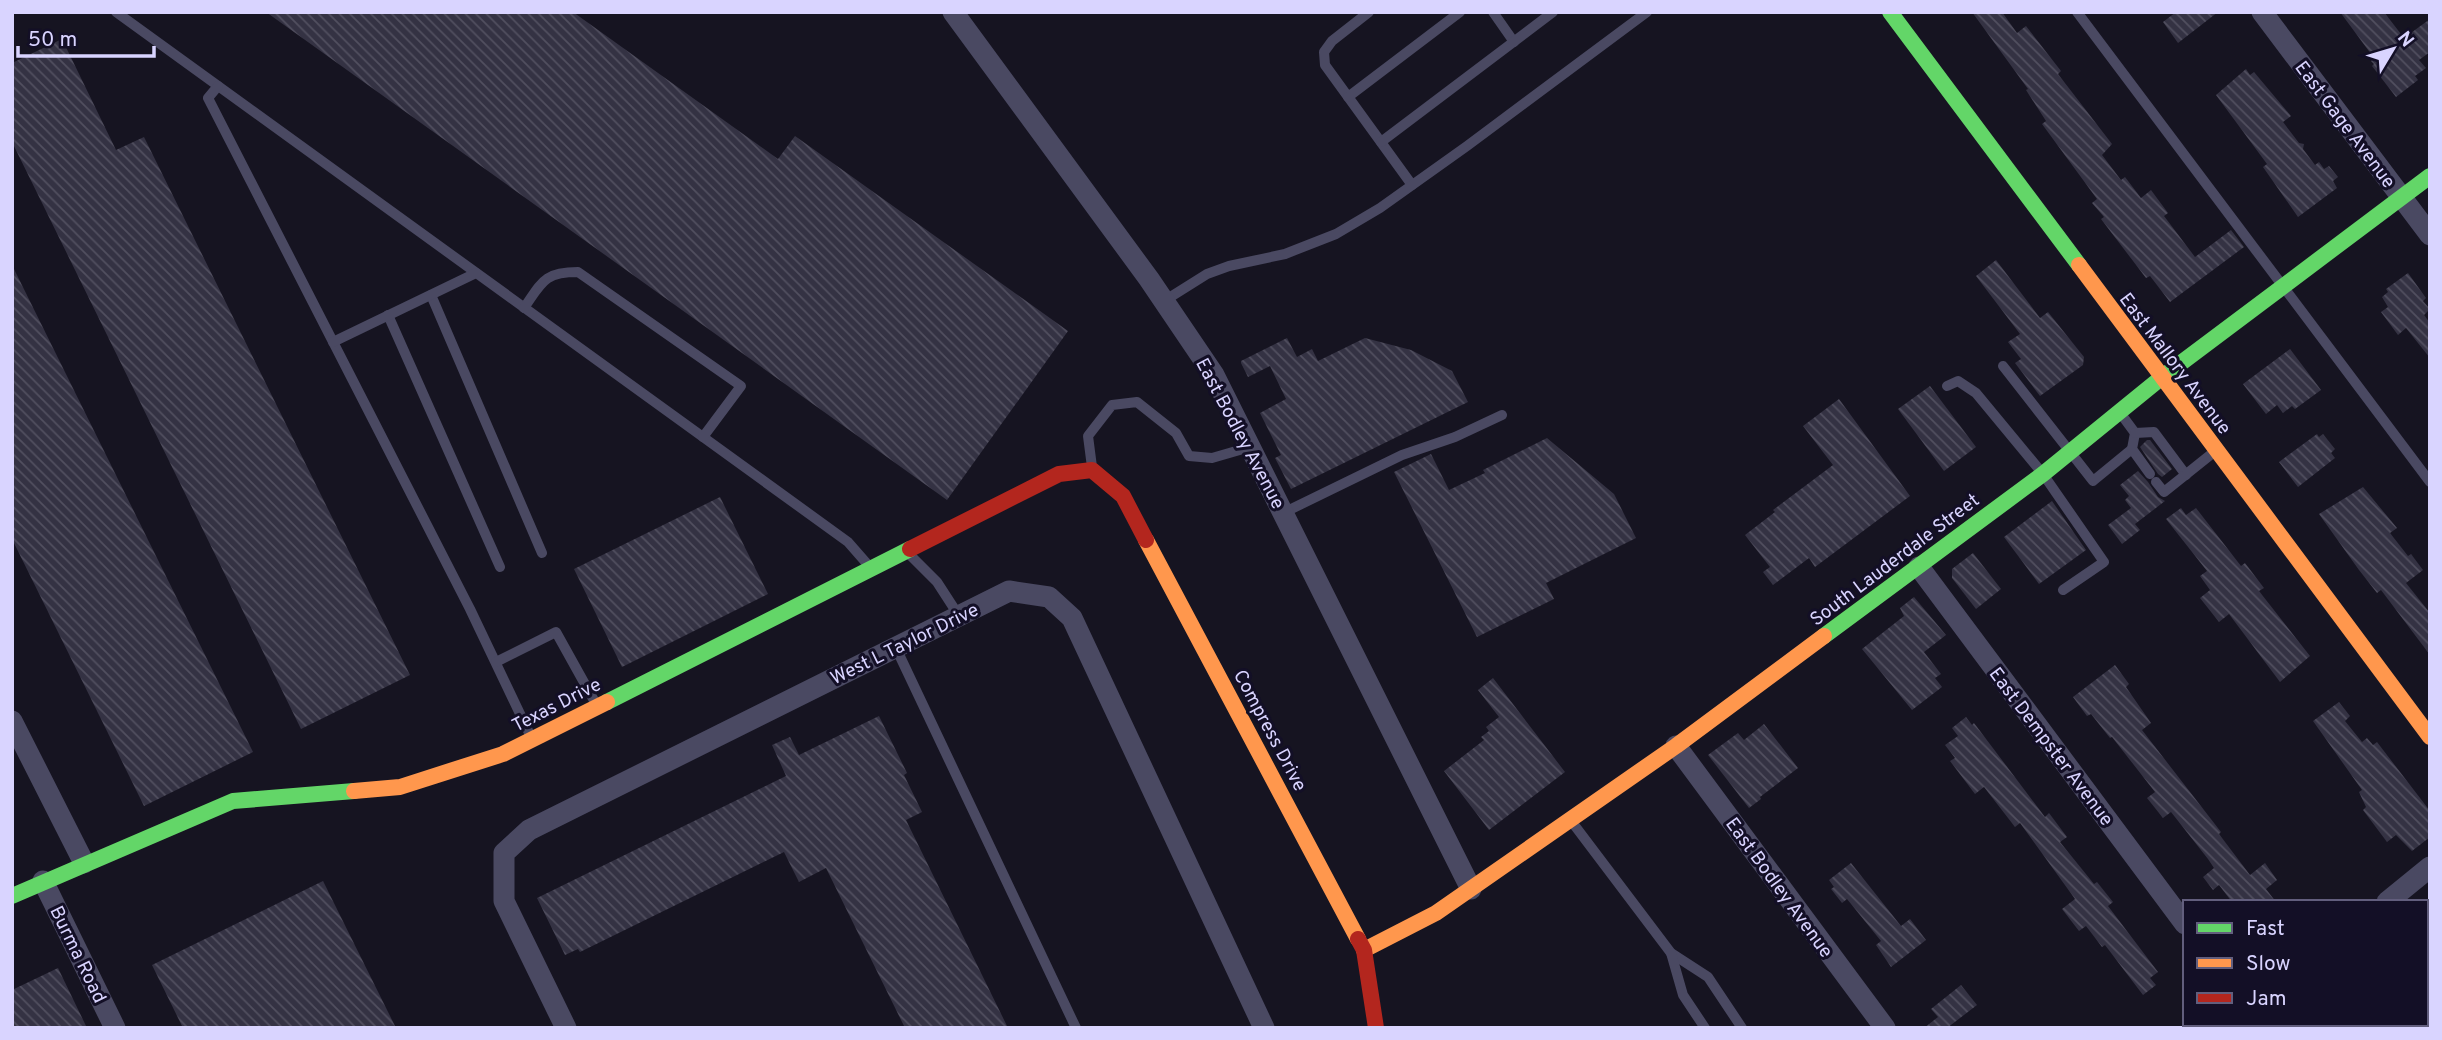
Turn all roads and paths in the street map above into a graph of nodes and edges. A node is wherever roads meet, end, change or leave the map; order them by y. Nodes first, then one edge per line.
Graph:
1 (116, 12) edge
2 (953, 12) edge
3 (1369, 12) edge
4 (1460, 12) edge
5 (1493, 12) edge
6 (1553, 12) edge
7 (1647, 12) edge
8 (1890, 12) edge
9 (2077, 12) edge
10 (2262, 12) edge
11 (1514, 42) junction
12 (218, 86) junction
13 (1348, 97) junction
14 (1381, 142) junction
15 (2430, 176) edge
16 (1412, 185) junction
17 (2401, 197) junction
18 (2430, 235) edge
19 (476, 273) junction
20 (2282, 286) junction
21 (431, 295) junction
22 (1164, 300) junction
23 (524, 308) junction
24 (388, 315) junction
25 (333, 342) junction
26 (2003, 366) dead end
27 (2161, 378) junction
28 (1947, 386) dead end
29 (2119, 412) junction
30 (1502, 415) dead end
31 (2136, 433) junction
32 (703, 437) junction
33 (1250, 447) junction
34 (2132, 449) junction
35 (2215, 451) junction
36 (2070, 452) junction
37 (1092, 470) junction
38 (2043, 474) junction
39 (2186, 475) junction
40 (2430, 482) edge
41 (1283, 513) junction
42 (905, 551) junction
43 (542, 553) dead end
44 (500, 567) dead end
45 (1919, 567) junction
46 (871, 568) junction
47 (2063, 590) dead end
48 (958, 616) junction
49 (895, 648) junction
50 (496, 662) junction
51 (598, 707) junction
52 (12, 721) edge
53 (2430, 737) edge
54 (533, 739) junction
55 (1676, 746) junction
56 (1570, 820) junction
57 (85, 863) junction
58 (2430, 867) edge
59 (44, 881) junction
60 (1471, 889) junction
61 (12, 896) edge
62 (2389, 900) edge
63 (2183, 921) edge
64 (1364, 950) junction
65 (1671, 953) junction
66 (115, 1028) edge
67 (566, 1028) edge
68 (1076, 1028) edge
69 (1264, 1028) edge
70 (1376, 1028) edge
71 (1705, 1028) edge
72 (1742, 1028) edge
73 (1885, 1028) edge

1 - 12 lane
2 - 22 street, East Bodley Avenue
3 - 13 lane
4 - 13 lane
5 - 11 lane
6 - 11 lane
7 - 16 lane
8 - 27 street, East Mallory Avenue
9 - 20 lane
10 - 17 street, East Gage Avenue
11 - 14 lane
12 - 19 lane
12 - 25 lane
13 - 14 lane
14 - 16 lane
15 - 17 street, South Lauderdale Street
16 - 22 lane
17 - 18 street, East Gage Avenue
17 - 20 street, South Lauderdale Street
19 - 21 lane
19 - 23 lane
20 - 27 street, South Lauderdale Street
20 - 40 lane
21 - 24 lane
21 - 43 lane
22 - 33 street, East Bodley Avenue
23 - 32 lane
23 - 32 lane
24 - 25 lane
24 - 44 lane
25 - 50 lane
26 - 36 lane
27 - 29 street, South Lauderdale Street
27 - 35 street, East Mallory Avenue
28 - 38 lane
29 - 31 lane
29 - 36 street, South Lauderdale Street
30 - 41 lane
31 - 34 lane
31 - 39 lane
32 - 46 lane
33 - 37 lane
33 - 41 street, East Bodley Avenue
34 - 36 lane
34 - 39 lane
35 - 39 lane
35 - 53 street, East Mallory Avenue
36 - 38 street, South Lauderdale Street
37 - 42 street, Texas Drive
37 - 64 street, Compress Drive
38 - 45 street, South Lauderdale Street
38 - 47 lane
41 - 60 street, East Bodley Avenue
42 - 46 street, Texas Drive
42 - 48 lane
45 - 55 street, South Lauderdale Street
45 - 63 street, East Dempster Avenue
46 - 51 street, Texas Drive
48 - 49 street, West L Taylor Drive
48 - 69 street, West L Taylor Drive
49 - 67 street, West L Taylor Drive
49 - 68 lane
50 - 51 lane
50 - 54 lane
51 - 54 street, Texas Drive
52 - 57 street
54 - 57 street, Texas Drive
55 - 56 street, South Lauderdale Street
55 - 73 street, East Bodley Avenue
56 - 60 street, South Lauderdale Street
56 - 65 lane
57 - 59 street, Texas Drive
58 - 62 street
59 - 61 street, Texas Drive
59 - 66 street, Burma Road
60 - 64 street, South Lauderdale Street
64 - 70 street, Compress Drive
65 - 71 lane
65 - 72 lane

